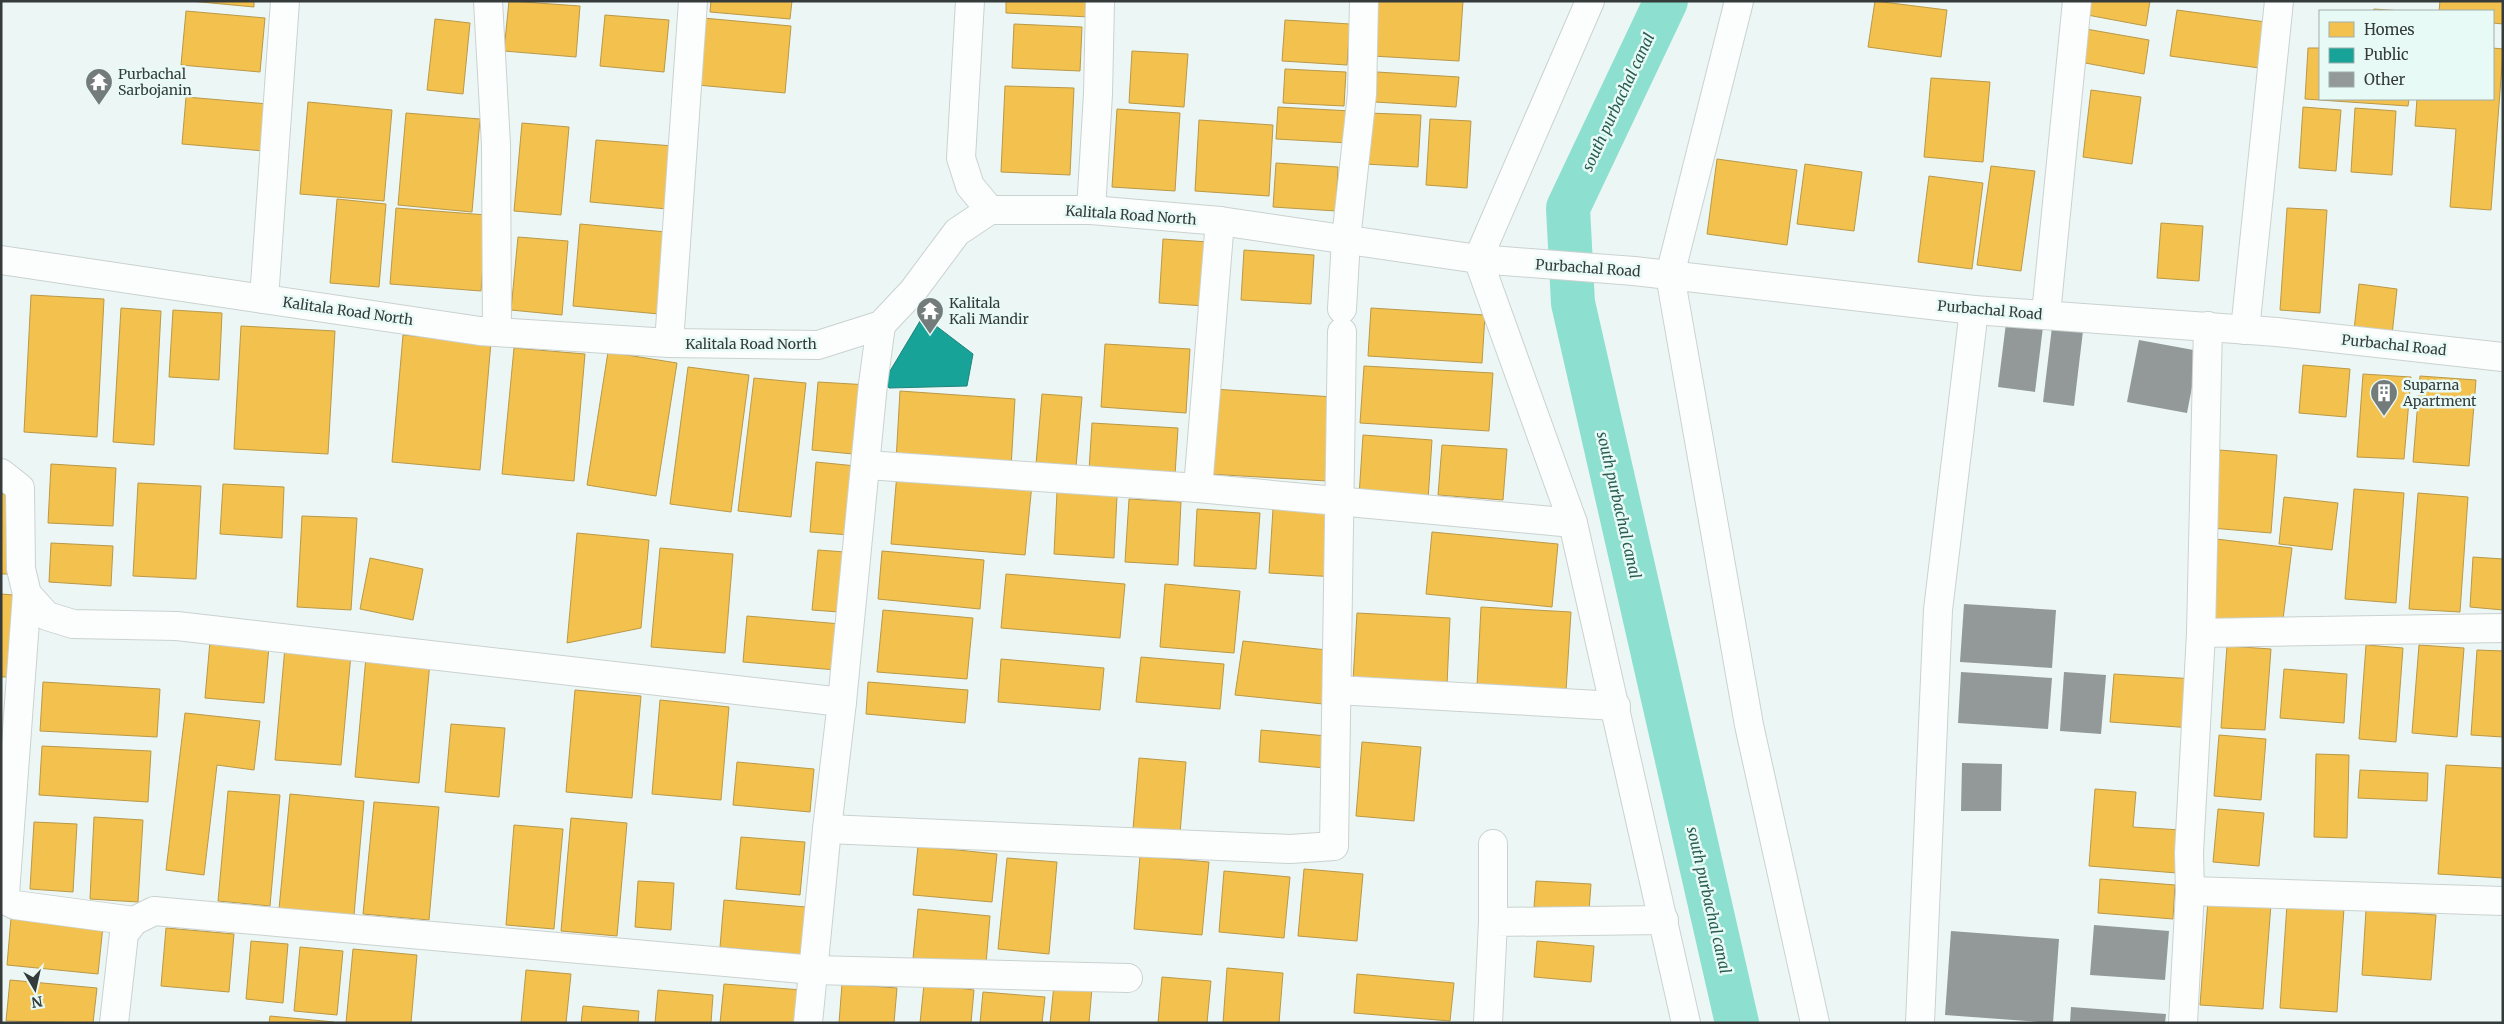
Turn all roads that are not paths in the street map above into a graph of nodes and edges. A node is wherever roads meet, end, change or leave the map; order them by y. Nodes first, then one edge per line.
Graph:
1 (284, 1) edge
2 (488, 1) edge
3 (693, 1) edge
4 (970, 1) edge
5 (1100, 1) edge
6 (1364, 1) edge
7 (1590, 1) edge
8 (1740, 1) edge
9 (2077, 1) edge
10 (2279, 1) edge
11 (990, 210) junction
12 (1091, 210) junction
13 (1220, 221) junction
14 (1346, 239) junction
15 (1478, 259) junction
16 (1, 260) edge
17 (1670, 276) junction
18 (264, 299) junction
19 (1974, 310) junction
20 (2046, 314) junction
21 (881, 325) junction
22 (2208, 326) junction
23 (2245, 330) junction
24 (497, 332) junction
25 (668, 343) junction
26 (2503, 353) edge
27 (2502, 357) edge
28 (867, 465) junction
29 (1, 473) edge
30 (1198, 488) junction
31 (1341, 502) junction
32 (1573, 523) junction
33 (27, 594) junction
34 (2503, 628) edge
35 (2200, 632) junction
36 (1337, 690) junction
37 (842, 702) junction
38 (1616, 706) junction
39 (827, 829) junction
40 (1493, 844) dead end
41 (2190, 891) junction
42 (2503, 901) edge
43 (1664, 920) junction
44 (134, 921) junction
45 (1493, 922) junction
46 (814, 970) junction
47 (1128, 978) dead end
48 (114, 1023) edge
49 (808, 1023) edge
50 (1488, 1023) edge
51 (1686, 1023) edge
52 (1815, 1023) edge
53 (1920, 1023) edge
54 (2184, 1023) edge

1 - 18 street
2 - 24 street
3 - 25 street
4 - 11 street
5 - 12 street
6 - 14 street
7 - 15 street
8 - 17 street
9 - 20 street
10 - 23 street
11 - 12 street, Kalitala Road North
11 - 21 street, Kalitala Road North
12 - 13 street, Kalitala Road North
13 - 14 street, Kalitala Road North
13 - 30 street
14 - 15 street, Kalitala Road North
14 - 31 street
15 - 17 street, Purbachal Road
15 - 32 street
16 - 18 street, Kalitala Road North
17 - 19 street, Purbachal Road
17 - 52 street
18 - 24 street, Kalitala Road North
19 - 20 street, Purbachal Road
19 - 53 street
20 - 22 street, Purbachal Road
21 - 25 street, Kalitala Road North
21 - 28 street
22 - 23 street, Purbachal Road
22 - 35 street
23 - 27 street, Purbachal Road
24 - 25 street, Kalitala Road North
26 - 27 street
28 - 30 street
28 - 37 street
29 - 33 street
30 - 31 street
31 - 32 street
31 - 36 street
32 - 38 street
33 - 37 street
33 - 44 street
34 - 35 street
35 - 41 street
36 - 38 street
36 - 39 street
37 - 39 street
38 - 43 street
39 - 46 street
40 - 45 street
41 - 42 street
41 - 54 street
43 - 45 street
43 - 51 street
44 - 46 street
44 - 48 street
45 - 50 street
46 - 47 street
46 - 49 street

